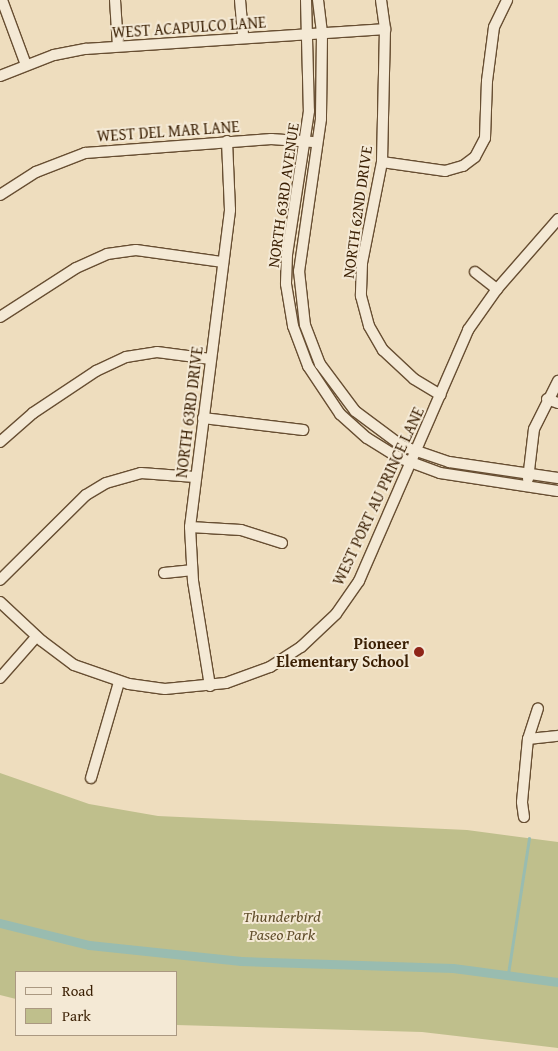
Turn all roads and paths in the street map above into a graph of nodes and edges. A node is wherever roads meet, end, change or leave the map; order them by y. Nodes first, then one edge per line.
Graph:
1 (2, 0) edge
2 (116, 0) edge
3 (240, 0) edge
4 (306, 0) edge
5 (318, 0) edge
6 (381, 0) edge
7 (507, 0) edge
8 (385, 29) junction
9 (309, 34) junction
10 (322, 34) junction
11 (242, 38) junction
12 (118, 46) junction
13 (26, 64) junction
14 (0, 76) edge
15 (227, 141) junction
16 (306, 141) junction
17 (318, 142) junction
18 (382, 162) junction
19 (0, 195) edge
20 (558, 219) edge
21 (223, 262) junction
22 (475, 272) dead end
23 (496, 289) junction
24 (0, 316) edge
25 (211, 359) junction
26 (558, 381) edge
27 (440, 395) junction
28 (547, 399) junction
29 (558, 403) edge
30 (202, 418) junction
31 (303, 430) dead end
32 (0, 442) edge
33 (416, 452) junction
34 (410, 463) junction
35 (458, 464) junction
36 (529, 472) junction
37 (455, 476) junction
38 (195, 477) junction
39 (558, 478) edge
40 (528, 484) junction
41 (558, 490) edge
42 (190, 527) junction
43 (282, 543) dead end
44 (192, 570) junction
45 (164, 573) dead end
46 (0, 580) edge
47 (0, 602) edge
48 (36, 637) junction
49 (0, 678) edge
50 (119, 682) junction
51 (210, 686) junction
52 (538, 709) dead end
53 (558, 736) edge
54 (528, 739) junction
55 (91, 778) dead end
56 (524, 817) dead end

1 - 13 street
2 - 12 street
3 - 11 street
4 - 9 street, NORTH 63RD AVENUE
5 - 10 street, NORTH 63RD AVENUE
6 - 8 street, NORTH 62ND DRIVE
7 - 18 street
8 - 10 street, WEST ACAPULCO LANE
8 - 18 street, NORTH 62ND DRIVE
9 - 10 street, WEST ACAPULCO LANE
9 - 11 street, WEST ACAPULCO LANE
9 - 16 street, NORTH 63RD AVENUE
10 - 17 street, NORTH 63RD AVENUE
11 - 12 street, WEST ACAPULCO LANE
12 - 13 street, WEST ACAPULCO LANE
13 - 14 street, WEST ACAPULCO LANE
15 - 16 street, WEST DEL MAR LANE
15 - 19 street, WEST DEL MAR LANE
15 - 21 street, NORTH 63RD DRIVE
16 - 17 street, WEST DEL MAR LANE
16 - 34 street, NORTH 63RD AVENUE
17 - 33 street, NORTH 63RD AVENUE
18 - 27 street, NORTH 62ND DRIVE
20 - 23 street, WEST PORT AU PRINCE LANE
21 - 24 street
21 - 25 street, NORTH 63RD DRIVE
22 - 23 street
23 - 27 street, WEST PORT AU PRINCE LANE
25 - 30 street, NORTH 63RD DRIVE
25 - 32 street
26 - 28 street
27 - 33 street, WEST PORT AU PRINCE LANE
28 - 29 street
28 - 36 street
30 - 31 street
30 - 38 street, NORTH 63RD DRIVE
33 - 34 street, WEST PORT AU PRINCE LANE
33 - 35 street, NORTH 63RD AVENUE
34 - 37 street, NORTH 63RD AVENUE
34 - 51 street, WEST PORT AU PRINCE LANE
35 - 36 street, NORTH 63RD AVENUE
35 - 37 street
36 - 39 street, NORTH 63RD AVENUE
36 - 40 street
37 - 40 street, NORTH 63RD AVENUE
38 - 42 street, NORTH 63RD DRIVE
38 - 46 street
40 - 41 street, NORTH 63RD AVENUE
42 - 43 street
42 - 44 street, NORTH 63RD DRIVE
44 - 45 street
44 - 51 street, NORTH 63RD DRIVE
47 - 48 street, WEST PORT AU PRINCE LANE
48 - 49 street
48 - 50 street, WEST PORT AU PRINCE LANE
50 - 51 street, WEST PORT AU PRINCE LANE
50 - 55 street
52 - 54 street
53 - 54 street
54 - 56 street

